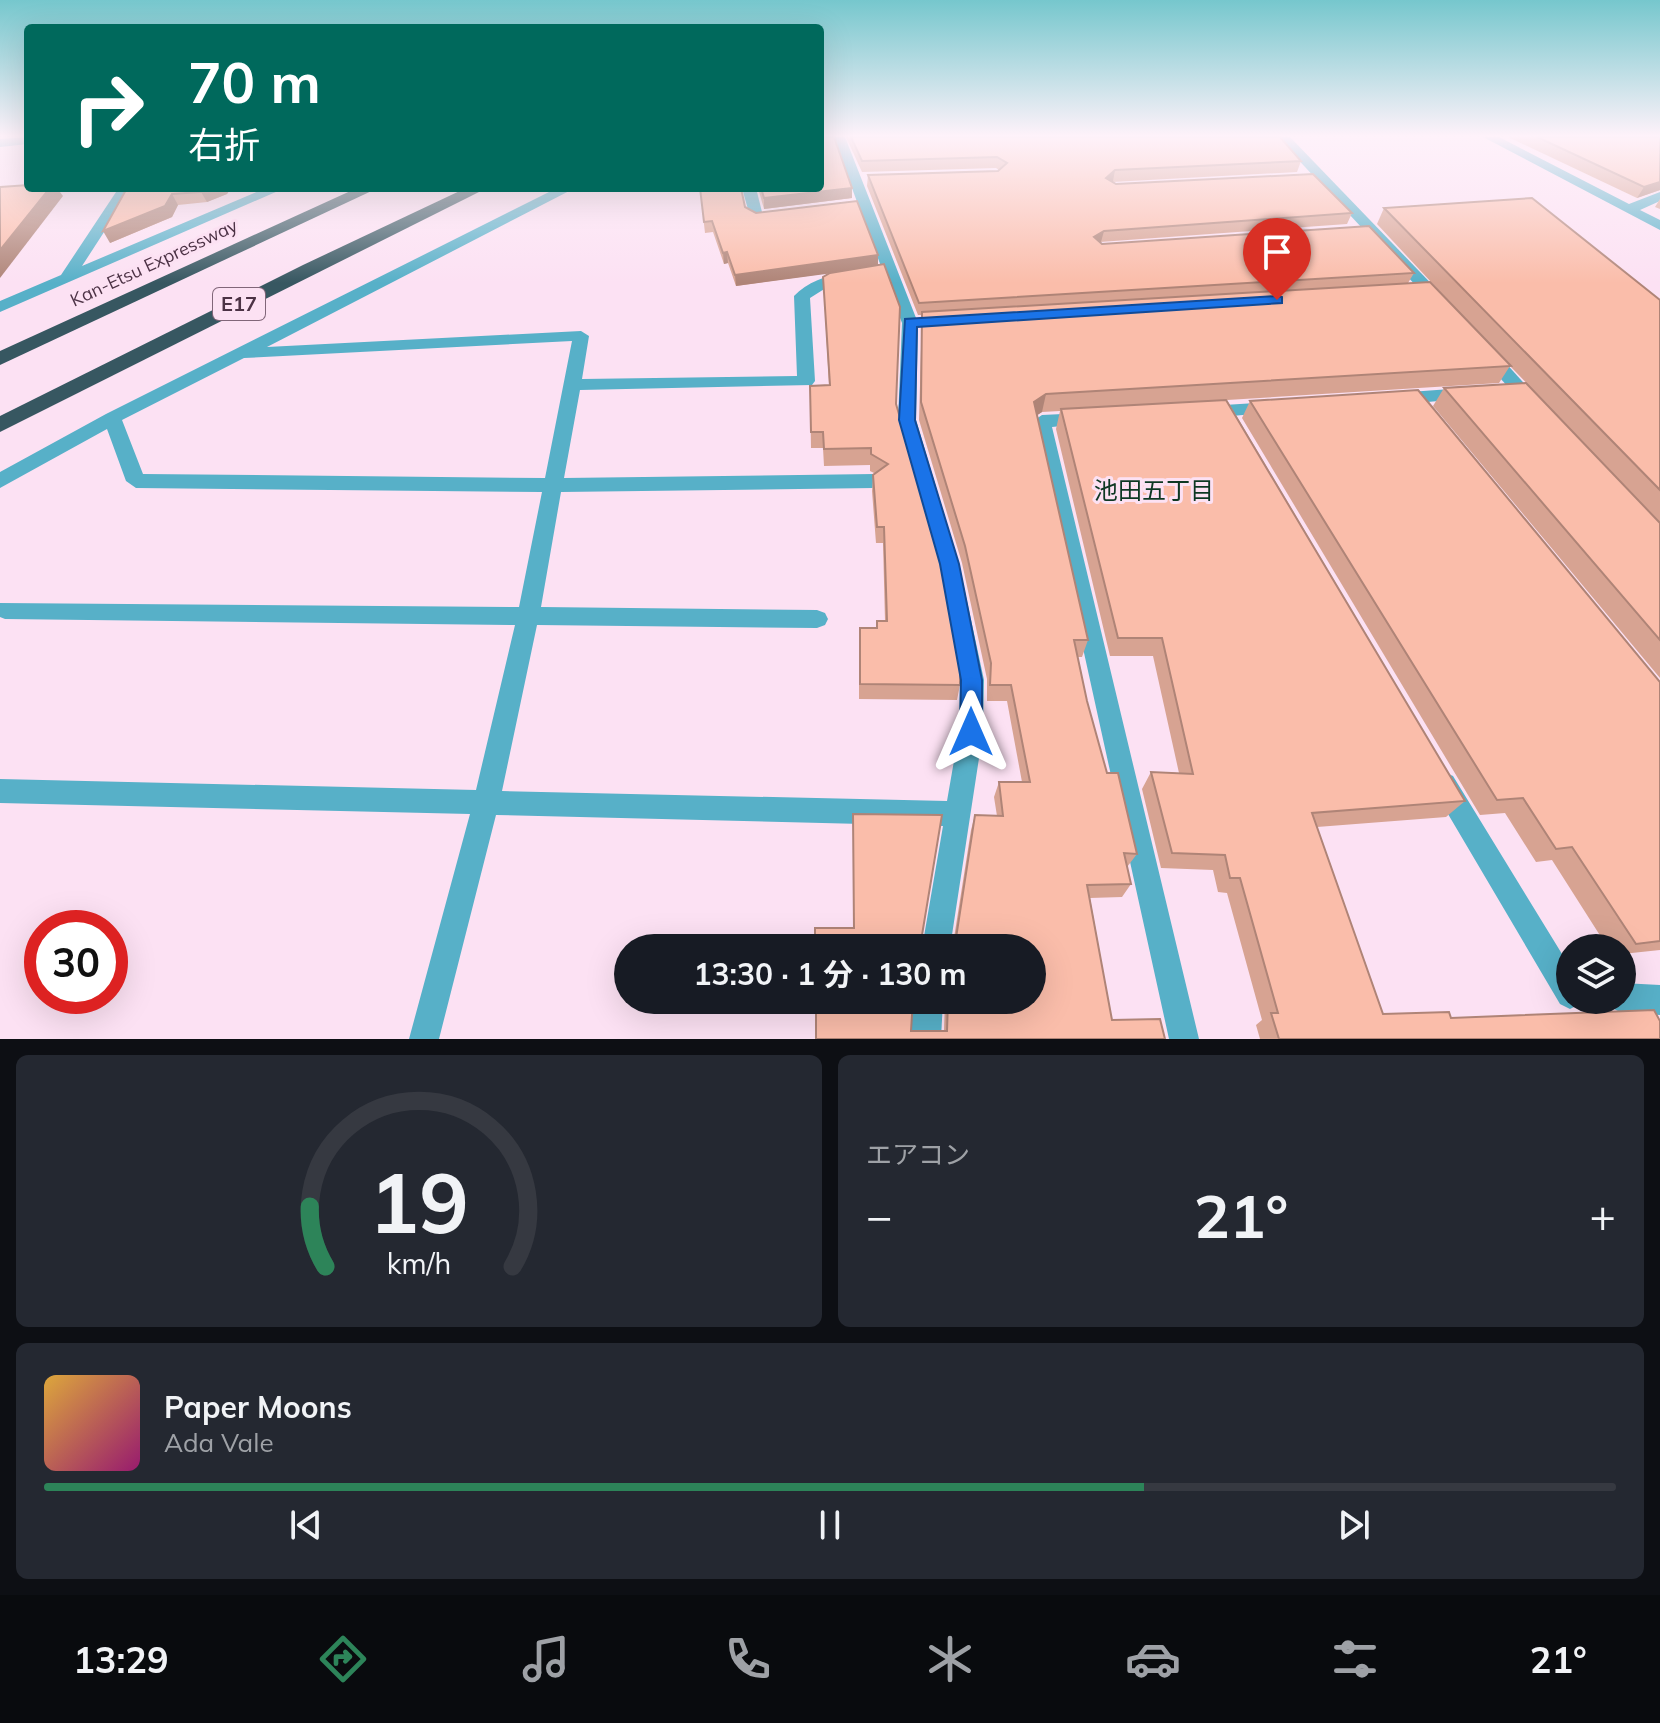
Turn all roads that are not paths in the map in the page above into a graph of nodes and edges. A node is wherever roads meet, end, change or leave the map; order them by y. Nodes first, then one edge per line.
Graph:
1 (860, 185) edge
2 (1320, 185) edge
3 (1581, 185) edge
4 (123, 192) edge
5 (269, 192) edge
6 (361, 192) edge
7 (471, 192) edge
8 (560, 192) edge
9 (750, 192) edge
10 (1660, 196) edge
11 (1628, 210) junction
12 (802, 211) edge
13 (1660, 226) edge
14 (877, 274) junction
15 (67, 278) junction
16 (0, 307) edge
17 (1450, 313) edge
18 (1480, 346) edge
19 (242, 353) junction
20 (0, 359) edge
21 (571, 385) junction
22 (1521, 391) junction
23 (1413, 397) junction
24 (1382, 400) edge
25 (1288, 407) edge
26 (1226, 411) junction
27 (1180, 414) edge
28 (1542, 414) edge
29 (112, 418) junction
30 (1103, 418) edge
31 (1433, 421) edge
32 (0, 425) edge
33 (1241, 438) edge
34 (0, 481) edge
35 (874, 481) edge
36 (552, 485) junction
37 (5, 610) dead end
38 (528, 618) junction
39 (817, 619) dead end
40 (1432, 764) edge
41 (0, 791) edge
42 (486, 804) junction
43 (958, 814) junction
44 (938, 934) edge
45 (1556, 975) edge
46 (1636, 999) edge
47 (1660, 1000) edge
48 (927, 1014) edge
49 (424, 1039) edge
50 (926, 1039) edge
51 (1184, 1039) edge

1 - 14 street
2 - 17 street
3 - 11 street
4 - 15 street
5 - 15 street
6 - 20 highway, Kan-Etsu Expressway / E17
7 - 32 highway, E17
8 - 19 street
9 - 12 street
10 - 11 street
11 - 13 street
14 - 21 street
14 - 43 street
15 - 16 street
18 - 22 street
19 - 21 street
19 - 29 street
21 - 36 street
22 - 23 street
22 - 28 street
23 - 24 street
23 - 31 street
25 - 26 street
26 - 27 street
26 - 33 street
29 - 34 street
29 - 36 street
30 - 51 street
35 - 36 street
36 - 38 street
37 - 38 street
38 - 39 street
38 - 42 street
40 - 45 street
41 - 42 street
42 - 43 street
42 - 49 street
43 - 44 street
46 - 47 street
48 - 50 street

